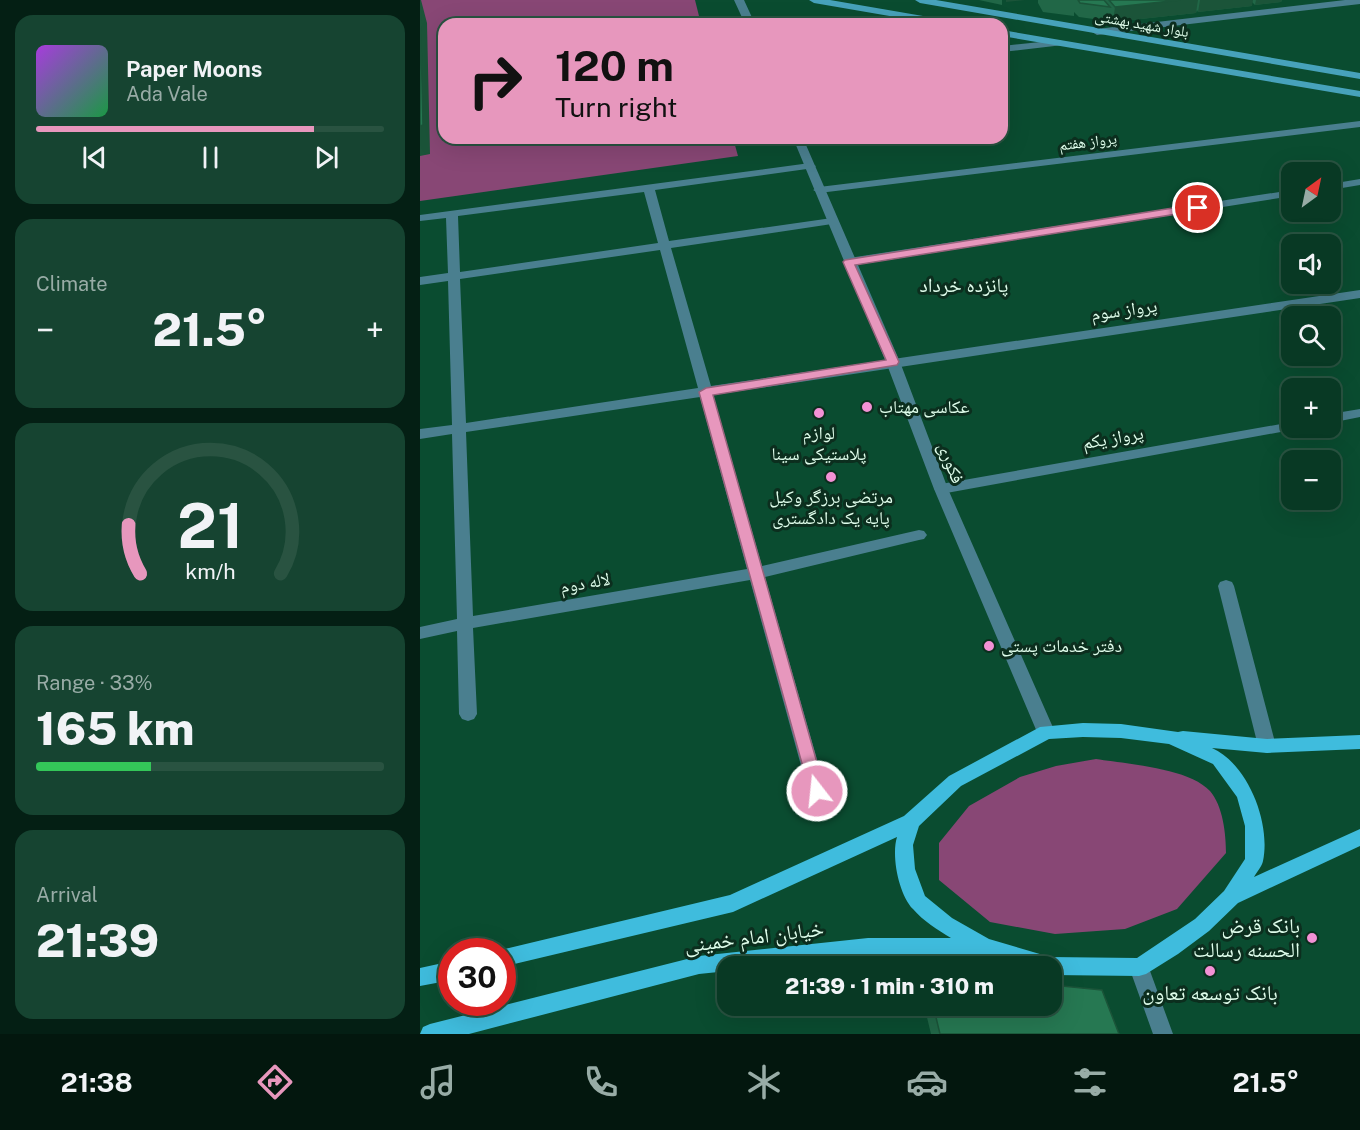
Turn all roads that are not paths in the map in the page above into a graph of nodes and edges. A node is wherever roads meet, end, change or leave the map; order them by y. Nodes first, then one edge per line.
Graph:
1 (739, 0) edge
2 (814, 0) edge
3 (920, 0) edge
4 (1360, 1) edge
5 (747, 18) edge
6 (918, 18) edge
7 (1097, 32) junction
8 (1008, 34) edge
9 (1060, 43) junction
10 (1008, 48) edge
11 (1360, 76) edge
12 (1360, 94) edge
13 (1360, 123) edge
14 (801, 144) edge
15 (810, 166) junction
16 (1360, 182) edge
17 (1341, 185) edge
18 (648, 187) junction
19 (819, 190) junction
20 (1281, 195) edge
21 (452, 213) junction
22 (420, 218) edge
23 (832, 221) junction
24 (665, 247) junction
25 (849, 262) junction
26 (454, 277) junction
27 (420, 282) edge
28 (1360, 294) edge
29 (893, 362) junction
30 (706, 392) junction
31 (1360, 413) edge
32 (1341, 416) edge
33 (459, 428) junction
34 (1281, 428) edge
35 (420, 434) edge
36 (941, 489) junction
37 (919, 535) dead end
38 (756, 573) junction
39 (1226, 586) dead end
40 (465, 623) junction
41 (420, 633) edge
42 (468, 714) dead end
43 (1046, 732) junction
44 (1171, 737) junction
45 (1360, 742) edge
46 (1267, 746) junction
47 (817, 791) dead end
48 (911, 822) junction
49 (1360, 837) edge
50 (1231, 897) junction
51 (984, 946) junction
52 (516, 955) edge
53 (1017, 956) edge
54 (1062, 966) edge
55 (1139, 967) junction
56 (438, 973) edge
57 (420, 977) edge
58 (430, 1034) edge
59 (1163, 1034) edge

1 - 5 street
2 - 6 main road
3 - 7 main road, بلوار شهید بهشتی
4 - 7 street
7 - 11 main road, بلوار شهید بهشتی
8 - 9 main road, بلوار شهید بهشتی
9 - 10 street
9 - 12 main road, بلوار شهید بهشتی
13 - 19 street, پرواز هفتم
14 - 15 street, فکوری
15 - 18 street
15 - 19 street, فکوری
16 - 17 street
18 - 21 street
18 - 24 street
19 - 23 street, فکوری
20 - 25 street
21 - 22 street
21 - 26 street
23 - 24 street
23 - 25 street, فکوری
24 - 26 street
24 - 30 street
25 - 29 street, فکوری
26 - 27 street
26 - 33 street
28 - 29 street, پرواز سوم
29 - 30 street, پرواز سوم
29 - 36 street, فکوری
30 - 33 street, پرواز سوم
30 - 38 street
31 - 32 street
33 - 35 street, پرواز سوم
33 - 40 street
34 - 36 street, پرواز یکم
36 - 43 street, فکوری
37 - 38 street, لاله دوم
38 - 40 street, لاله دوم
38 - 47 street
39 - 46 street
40 - 41 street, لاله دوم
40 - 42 street
43 - 44 main road
43 - 48 main road, خیابان امام خمینی
44 - 46 main road
44 - 50 main road
45 - 46 main road
48 - 51 main road
48 - 52 main road, خیابان امام خمینی
49 - 50 main road
50 - 55 main road
51 - 53 main road
51 - 58 main road, خیابان امام خمینی
54 - 55 main road
55 - 59 street
56 - 57 main road

